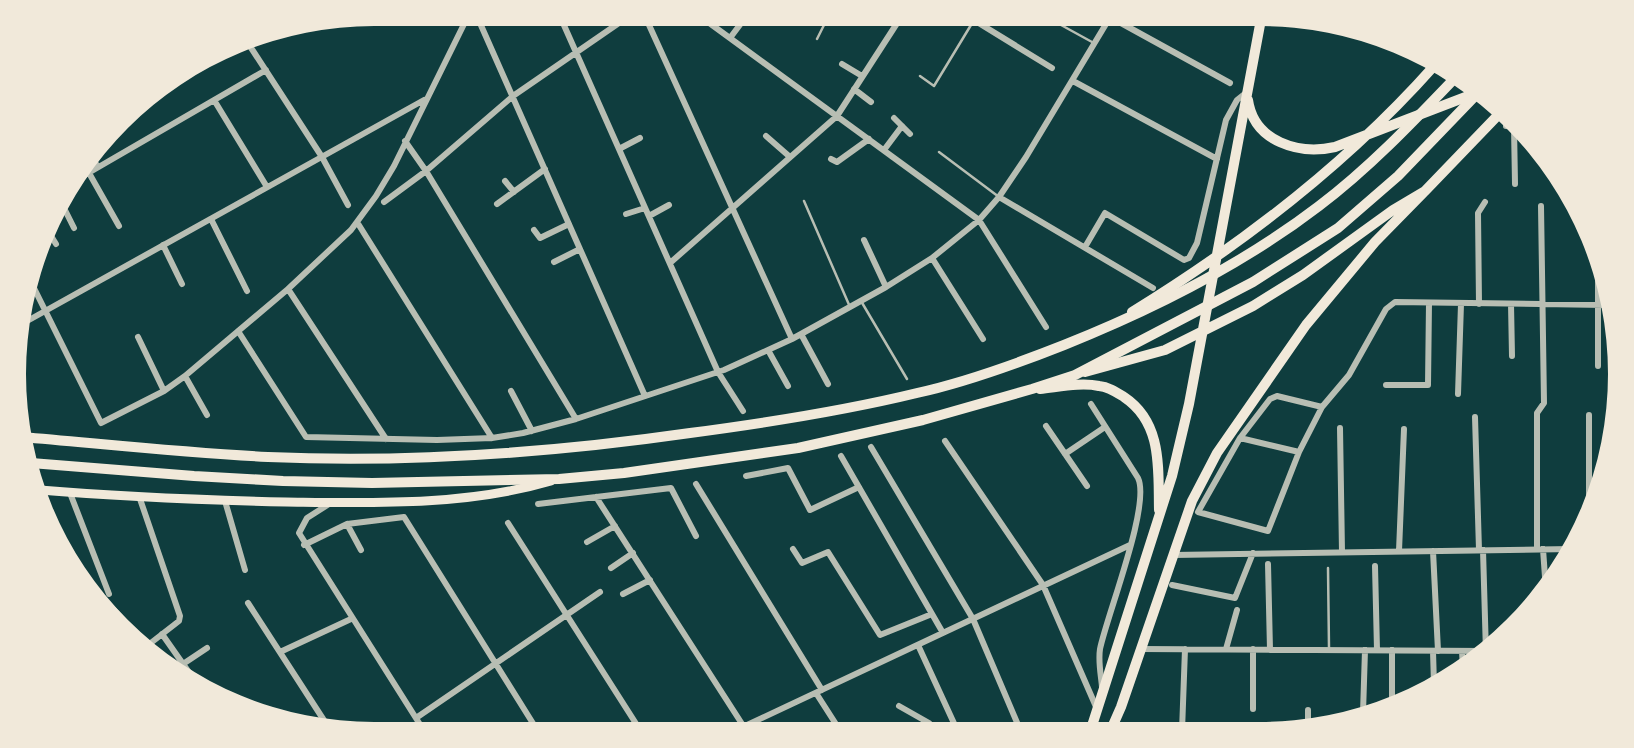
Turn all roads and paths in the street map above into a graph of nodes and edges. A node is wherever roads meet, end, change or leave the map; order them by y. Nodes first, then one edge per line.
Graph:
1 (463, 26) edge
2 (481, 26) edge
3 (564, 26) edge
4 (614, 26) edge
5 (649, 26) edge
6 (714, 26) edge
7 (739, 26) edge
8 (824, 26) edge
9 (895, 26) edge
10 (970, 26) edge
11 (984, 26) edge
12 (1063, 26) edge
13 (1105, 26) edge
14 (1129, 26) edge
15 (1260, 26) edge
16 (730, 38) junction
17 (817, 39) dead end
18 (1095, 43) junction
19 (252, 49) edge
20 (576, 52) junction
21 (842, 64) dead end
22 (1052, 68) dead end
23 (266, 70) junction
24 (1430, 71) edge
25 (862, 76) junction
26 (920, 76) dead end
27 (1073, 81) junction
28 (1230, 83) dead end
29 (1450, 83) edge
30 (854, 89) junction
31 (1247, 92) junction
32 (513, 96) junction
33 (1470, 96) edge
34 (1472, 98) edge
35 (425, 99) junction
36 (214, 100) junction
37 (871, 102) dead end
38 (837, 116) junction
39 (894, 118) dead end
40 (1495, 118) edge
41 (902, 126) junction
42 (910, 134) dead end
43 (766, 136) dead end
44 (1513, 136) edge
45 (640, 138) dead end
46 (869, 139) junction
47 (405, 141) junction
48 (619, 149) junction
49 (884, 150) junction
50 (939, 152) dead end
51 (322, 157) junction
52 (790, 157) junction
53 (831, 159) dead end
54 (1217, 159) junction
55 (96, 164) edge
56 (98, 167) junction
57 (545, 169) junction
58 (92, 171) edge
59 (426, 171) junction
60 (90, 174) edge
61 (505, 181) dead end
62 (1515, 184) dead end
63 (267, 187) junction
64 (1424, 191) junction
65 (514, 192) junction
66 (999, 197) junction
67 (804, 201) dead end
68 (384, 202) dead end
69 (1485, 202) dead end
70 (497, 204) dead end
71 (348, 205) dead end
72 (669, 205) dead end
73 (1541, 206) dead end
74 (645, 208) junction
75 (732, 208) junction
76 (66, 213) edge
77 (626, 214) dead end
78 (649, 216) junction
79 (211, 219) junction
80 (979, 220) junction
81 (357, 222) junction
82 (569, 224) junction
83 (119, 226) dead end
84 (74, 228) dead end
85 (534, 230) dead end
86 (864, 240) dead end
87 (53, 241) edge
88 (55, 244) dead end
89 (163, 245) junction
90 (1085, 247) junction
91 (580, 249) junction
92 (932, 258) junction
93 (554, 262) dead end
94 (670, 263) junction
95 (182, 284) dead end
96 (886, 287) junction
97 (1153, 288) dead end
98 (288, 289) junction
99 (1597, 290) edge
100 (247, 292) dead end
101 (36, 293) edge
102 (861, 301) junction
103 (1429, 303) junction
104 (1461, 304) junction
105 (1479, 304) junction
106 (1511, 304) junction
107 (1542, 304) junction
108 (1597, 305) junction
109 (1601, 305) edge
110 (850, 307) junction
111 (45, 311) junction
112 (31, 319) edge
113 (1046, 327) dead end
114 (1105, 329) junction
115 (238, 331) junction
116 (801, 334) junction
117 (138, 337) dead end
118 (792, 339) junction
119 (983, 339) dead end
120 (768, 350) junction
121 (1512, 356) dead end
122 (1598, 366) dead end
123 (718, 372) junction
124 (1075, 374) junction
125 (185, 376) junction
126 (907, 379) dead end
127 (828, 384) dead end
128 (1386, 385) dead end
129 (788, 386) dead end
130 (1032, 389) junction
131 (164, 391) junction
132 (511, 391) dead end
133 (1458, 394) dead end
134 (645, 396) junction
135 (1091, 404) dead end
136 (1322, 407) junction
137 (743, 411) dead end
138 (207, 415) dead end
139 (1589, 415) dead end
140 (1475, 417) dead end
141 (576, 419) junction
142 (1046, 426) dead end
143 (1105, 427) junction
144 (1340, 428) dead end
145 (1404, 429) dead end
146 (532, 431) junction
147 (32, 438) edge
148 (492, 438) junction
149 (1240, 438) junction
150 (386, 439) junction
151 (946, 441) dead end
152 (871, 447) dead end
153 (1299, 452) junction
154 (1065, 454) junction
155 (841, 456) dead end
156 (38, 464) edge
157 (746, 476) dead end
158 (559, 479) junction
159 (696, 484) dead end
160 (1087, 485) dead end
161 (1589, 486) edge
162 (859, 487) junction
163 (47, 491) edge
164 (70, 493) junction
165 (139, 496) junction
166 (596, 497) junction
167 (225, 500) junction
168 (331, 503) junction
169 (538, 504) dead end
170 (1159, 522) junction
171 (508, 523) dead end
172 (346, 524) junction
173 (615, 526) junction
174 (696, 536) dead end
175 (587, 542) dead end
176 (304, 545) junction
177 (1130, 545) junction
178 (793, 549) dead end
179 (1540, 549) junction
180 (1560, 549) edge
181 (361, 550) dead end
182 (1481, 550) junction
183 (1399, 551) junction
184 (1433, 551) junction
185 (1342, 552) junction
186 (1253, 553) junction
187 (633, 554) junction
188 (1173, 555) junction
189 (1268, 564) dead end
190 (1375, 566) dead end
191 (611, 568) dead end
192 (1328, 568) dead end
193 (245, 570) dead end
194 (1544, 575) edge
195 (650, 580) junction
196 (1043, 585) junction
197 (1172, 585) dead end
198 (600, 592) dead end
199 (110, 594) dead end
200 (624, 594) dead end
201 (248, 603) dead end
202 (1237, 610) dead end
203 (932, 614) junction
204 (567, 615) junction
205 (351, 619) junction
206 (973, 619) junction
207 (943, 633) junction
208 (162, 634) junction
209 (1486, 638) edge
210 (153, 642) edge
211 (918, 645) junction
212 (207, 648) dead end
213 (1140, 649) junction
214 (1185, 649) junction
215 (1226, 649) junction
216 (1253, 649) junction
217 (1270, 650) junction
218 (1329, 650) junction
219 (1365, 650) junction
220 (1377, 650) junction
221 (1392, 650) junction
222 (1435, 651) junction
223 (1462, 651) junction
224 (1470, 651) edge
225 (280, 652) junction
226 (1462, 657) edge
227 (183, 664) joint
228 (495, 664) junction
229 (1434, 675) edge
230 (819, 691) junction
231 (1102, 692) junction
232 (1392, 695) edge
233 (899, 706) dead end
234 (1363, 706) edge
235 (1253, 709) dead end
236 (1097, 710) junction
237 (1308, 710) dead end
238 (322, 718) edge
239 (1308, 718) edge
240 (416, 719) junction
241 (418, 722) edge
242 (532, 722) edge
243 (635, 722) edge
244 (737, 722) edge
245 (755, 722) edge
246 (836, 722) edge
247 (927, 722) edge
248 (953, 722) edge
249 (1017, 722) edge
250 (1093, 722) edge
251 (1114, 722) edge
252 (1182, 722) edge

1 - 35 street
2 - 32 street
3 - 20 street
4 - 20 street
5 - 75 street
6 - 16 street
7 - 16 street
8 - 17 lane
9 - 25 street
10 - 26 lane
11 - 22 street
12 - 18 lane
13 - 18 street
14 - 28 street
15 - 31 main road
16 - 38 street
18 - 27 street
19 - 23 street
20 - 32 street
20 - 48 street
21 - 25 street
23 - 36 street
23 - 51 street
24 - 114 main road
25 - 30 street
27 - 54 street
27 - 66 street
29 - 114 main road
30 - 37 street
30 - 38 street
31 - 33 main road
31 - 54 street
31 - 170 main road
32 - 57 street
32 - 59 street
34 - 124 main road
35 - 47 street
35 - 51 street
36 - 56 street
36 - 63 street
38 - 46 street
38 - 52 street
39 - 41 street
40 - 64 main road
41 - 42 street
41 - 49 street
43 - 52 street
44 - 62 street
45 - 48 street
46 - 49 street
46 - 53 street
47 - 59 street
47 - 81 street
48 - 74 street
49 - 80 street
50 - 66 lane
51 - 63 street
51 - 71 street
52 - 75 street
54 - 90 street
55 - 56 street
56 - 58 street
57 - 65 street
57 - 82 street
59 - 68 street
59 - 141 street
60 - 83 street
61 - 65 street
63 - 79 street
64 - 124 main road
64 - 188 main road
65 - 70 street
66 - 80 street
66 - 90 street
67 - 110 lane
69 - 105 street
72 - 78 street
73 - 107 street
74 - 77 street
74 - 78 street
75 - 94 street
75 - 118 street
76 - 84 street
78 - 94 street
79 - 89 street
79 - 100 street
80 - 92 street
80 - 113 street
81 - 98 street
81 - 148 street
82 - 85 street
82 - 91 street
86 - 96 street
87 - 88 street
89 - 95 street
89 - 111 street
90 - 97 street
91 - 93 street
91 - 134 street
92 - 96 street
92 - 119 street
94 - 123 street
96 - 102 street
98 - 115 street
98 - 150 street
99 - 108 street
101 - 111 street
102 - 110 street
102 - 126 lane
103 - 104 street
103 - 128 street
103 - 136 street
104 - 105 street
104 - 133 street
105 - 106 street
106 - 107 street
106 - 121 street
107 - 108 street
107 - 179 street
108 - 109 street
108 - 122 street
110 - 116 street
111 - 112 street
111 - 131 street
114 - 147 main road
115 - 125 street
115 - 150 street
116 - 118 street
116 - 127 street
117 - 131 street
118 - 120 street
120 - 123 street
120 - 129 street
123 - 134 street
123 - 137 street
124 - 130 main road
125 - 131 street
125 - 138 street
130 - 158 main road
130 - 170 main road
132 - 146 street
134 - 141 street
135 - 143 street
136 - 149 street
136 - 153 street
139 - 161 street
140 - 182 street
141 - 146 street
142 - 154 street
143 - 154 street
143 - 177 street
144 - 185 street
145 - 183 street
146 - 148 street
148 - 150 street
149 - 153 street
149 - 153 street
151 - 196 street
152 - 206 street
154 - 160 street
155 - 162 street
156 - 158 main road
157 - 162 street
158 - 168 main road
159 - 230 street
162 - 203 street
163 - 164 main road
164 - 165 main road
164 - 199 street
165 - 167 main road
165 - 208 street
166 - 169 street
166 - 173 street
166 - 174 street
167 - 168 main road
167 - 193 street
168 - 176 street
170 - 231 main road
171 - 204 street
172 - 176 street
172 - 181 street
172 - 228 street
173 - 175 street
173 - 187 street
176 - 205 street
177 - 196 street
177 - 231 street
178 - 203 street
179 - 180 street
179 - 182 street
179 - 194 street
182 - 184 street
182 - 209 street
183 - 184 street
183 - 185 street
184 - 222 street
185 - 186 street
186 - 188 street
186 - 197 street
187 - 191 street
187 - 195 street
188 - 213 main road
189 - 217 street
190 - 220 street
192 - 218 lane
195 - 200 street
195 - 244 street
196 - 206 street
196 - 236 street
198 - 204 street
201 - 225 street
202 - 215 street
203 - 207 street
204 - 228 street
204 - 243 street
205 - 225 street
205 - 240 street
206 - 207 street
206 - 249 street
207 - 211 street
208 - 210 street
208 - 227 street
211 - 230 street
211 - 248 street
212 - 227 street
213 - 214 street
213 - 251 main road
214 - 215 street
214 - 252 street
215 - 216 street
216 - 217 street
216 - 235 street
217 - 218 street
218 - 219 street
219 - 220 street
219 - 234 street
220 - 221 street
221 - 222 street
221 - 232 street
222 - 223 street
222 - 229 street
223 - 224 street
223 - 226 street
225 - 238 street
228 - 240 street
228 - 242 street
230 - 245 street
230 - 246 street
231 - 236 main road
233 - 247 street
236 - 250 main road
237 - 239 street
240 - 241 street

